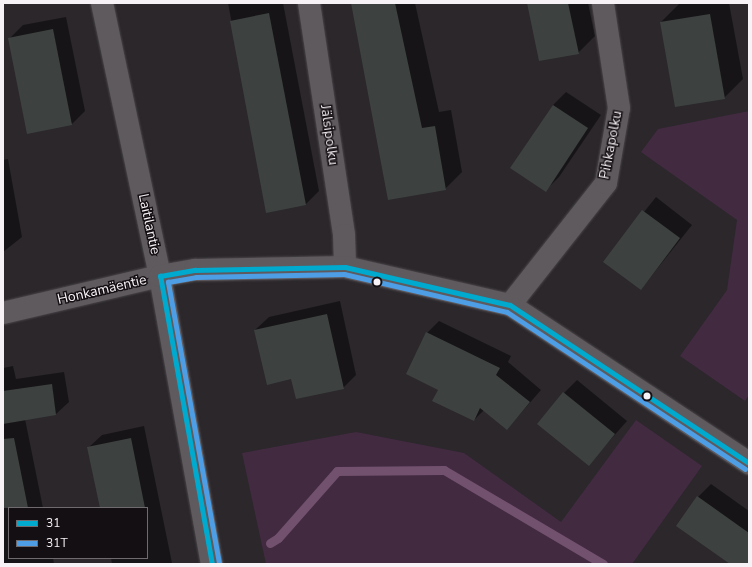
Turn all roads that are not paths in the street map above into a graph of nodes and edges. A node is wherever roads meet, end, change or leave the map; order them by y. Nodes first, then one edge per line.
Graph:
1 (102, 3) edge
2 (310, 3) edge
3 (603, 3) edge
4 (345, 267) junction
5 (160, 276) junction
6 (510, 306) junction
7 (3, 313) edge
8 (749, 463) edge
9 (212, 564) edge

1 - 5 street, Laitilantie
2 - 4 street, Jälsipolku
3 - 6 street, Pihkapolku
4 - 5 street, Honkamäentie
4 - 6 street, Honkamäentie
5 - 7 street, Honkamäentie
5 - 9 street, Laitilantie
6 - 8 street, Honkamäentie

